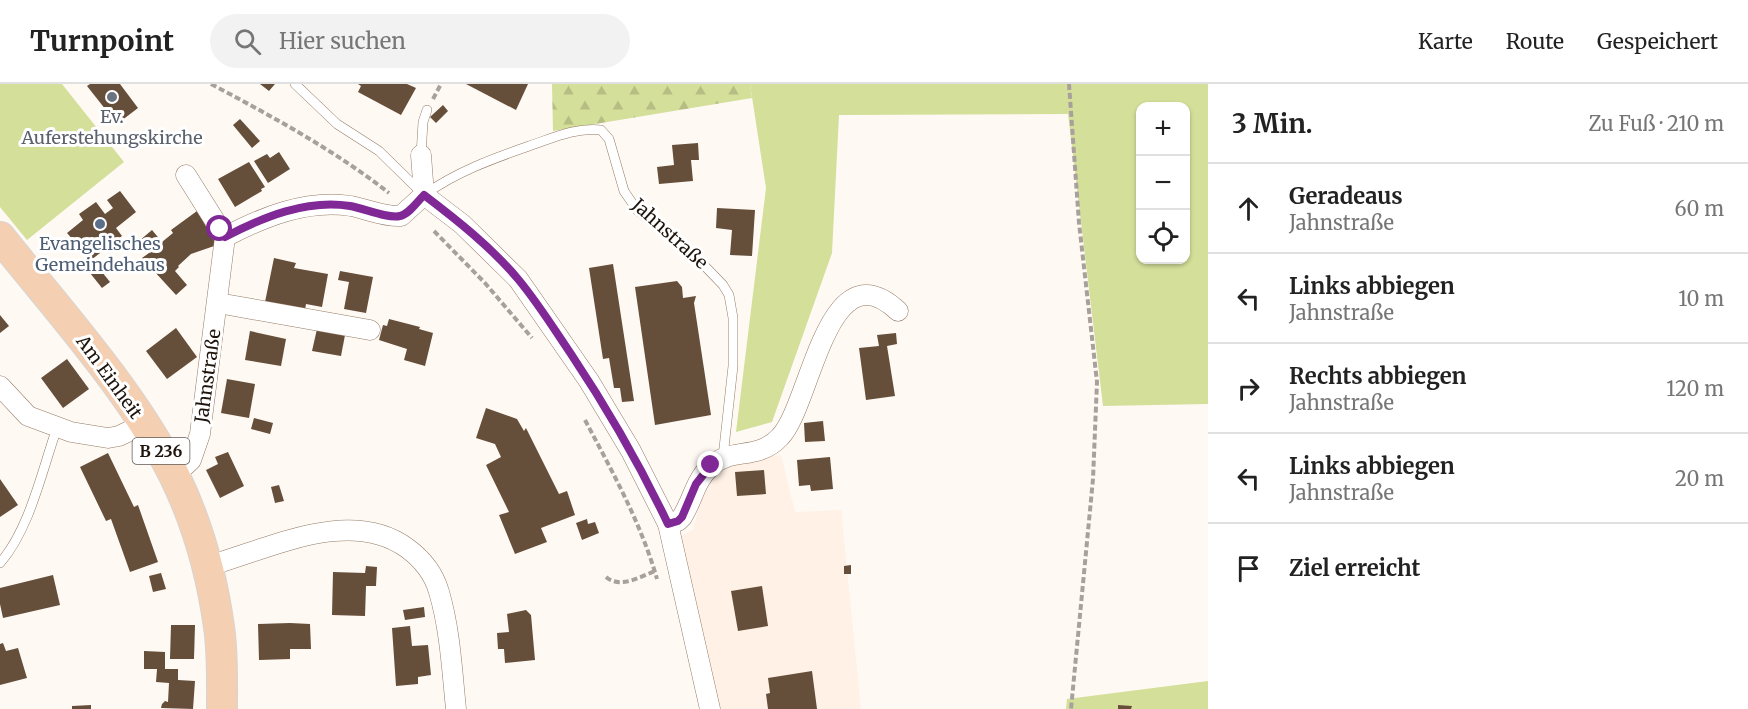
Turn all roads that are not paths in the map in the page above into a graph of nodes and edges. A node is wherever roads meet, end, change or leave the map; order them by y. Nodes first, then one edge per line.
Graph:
1 (295, 84) edge
2 (427, 110) dead end
3 (422, 155) joint
4 (186, 176) dead end
5 (424, 195) junction
6 (0, 237) edge
7 (225, 237) junction
8 (218, 303) junction
9 (898, 311) dead end
10 (370, 330) dead end
11 (0, 386) edge
12 (144, 424) junction
13 (57, 428) junction
14 (723, 457) junction
15 (174, 476) junction
16 (668, 524) junction
17 (0, 563) edge
18 (207, 566) junction
19 (222, 709) edge
20 (456, 709) edge
21 (710, 709) edge

1 - 5 lane
2 - 3 lane
3 - 5 street
4 - 7 street
5 - 7 street, Jahnstraße
5 - 14 lane, Jahnstraße
5 - 16 street
6 - 12 main road, Am Einheit / B 236
7 - 8 street, Jahnstraße
8 - 10 street, Jahnstraße
8 - 15 street, Jahnstraße
9 - 14 street
11 - 13 street
12 - 13 street
12 - 15 main road, Am Einheit / B 236
13 - 17 lane
14 - 16 street
15 - 18 main road, Am Einheit / B 236
16 - 21 street
18 - 19 main road, Am Einheit / B 236
18 - 20 street

